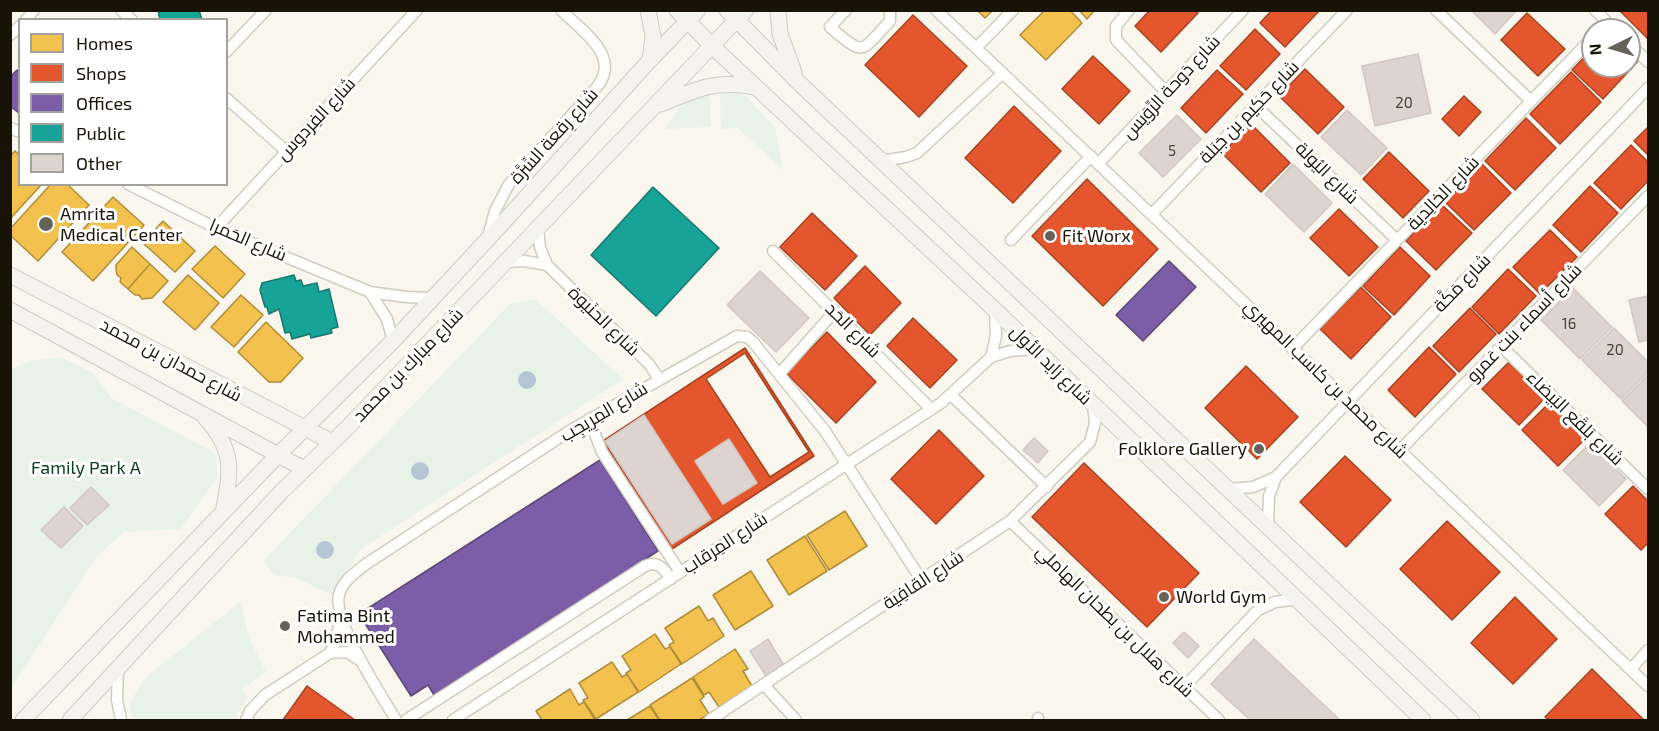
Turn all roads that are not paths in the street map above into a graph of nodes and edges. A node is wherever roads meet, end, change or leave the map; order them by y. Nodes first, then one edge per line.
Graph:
1 (266, 10) edge
2 (417, 10) edge
3 (561, 10) edge
4 (648, 10) edge
5 (778, 10) edge
6 (846, 10) edge
7 (890, 10) edge
8 (936, 10) edge
9 (1013, 10) edge
10 (1129, 10) edge
11 (1243, 10) edge
12 (1347, 10) edge
13 (1436, 10) edge
14 (688, 14) edge
15 (737, 14) edge
16 (713, 47) junction
17 (976, 48) junction
18 (1581, 49) edge
19 (228, 50) edge
20 (650, 60) junction
21 (1003, 73) junction
22 (797, 81) junction
23 (757, 87) junction
24 (1648, 88) edge
25 (1166, 92) junction
26 (228, 100) edge
27 (1531, 101) junction
28 (1256, 105) junction
29 (653, 107) junction
30 (286, 151) junction
31 (881, 160) junction
32 (1095, 160) junction
33 (132, 186) edge
34 (1648, 196) edge
35 (1152, 214) junction
36 (216, 228) junction
37 (538, 228) junction
38 (487, 240) junction
39 (1011, 240) dead end
40 (1397, 240) junction
41 (773, 251) dead end
42 (506, 262) junction
43 (547, 265) junction
44 (10, 275) edge
45 (370, 292) junction
46 (432, 298) junction
47 (10, 310) edge
48 (994, 310) junction
49 (836, 311) junction
50 (393, 341) junction
51 (1501, 346) junction
52 (1293, 348) junction
53 (1034, 349) junction
54 (991, 357) junction
55 (779, 374) junction
56 (659, 379) junction
57 (951, 395) junction
58 (1349, 401) junction
59 (1093, 405) junction
60 (931, 410) junction
61 (197, 411) junction
62 (589, 419) junction
63 (304, 429) junction
64 (332, 442) junction
65 (1400, 450) junction
66 (279, 454) junction
67 (848, 466) junction
68 (304, 469) junction
69 (1648, 472) edge
70 (1276, 477) junction
71 (1644, 485) edge
72 (1047, 487) junction
73 (1228, 489) junction
74 (223, 512) junction
75 (1010, 521) junction
76 (1268, 527) junction
77 (675, 575) junction
78 (921, 580) junction
79 (1298, 599) junction
80 (341, 617) junction
81 (1648, 650) edge
82 (330, 653) junction
83 (362, 661) junction
84 (1631, 669) junction
85 (118, 670) junction
86 (764, 685) junction
87 (1648, 686) edge
88 (1184, 687) junction
89 (23, 720) edge
90 (70, 720) edge
91 (121, 720) edge
92 (246, 720) edge
93 (396, 720) edge
94 (406, 720) edge
95 (453, 720) edge
96 (710, 720) edge
97 (796, 720) edge
98 (1220, 720) edge
99 (1423, 720) edge
100 (1472, 720) edge

1 - 19 street
2 - 30 street, شارع الفِردوس
3 - 38 street, شارع رِقعة السِّرَّة
4 - 20 main road
5 - 22 main road
6 - 7 street
8 - 17 street, شارع محمد بن كاسب المهيري
9 - 17 street
10 - 25 street
11 - 25 street, شارع دَوحة الرِّوَيس
12 - 28 street, شارع حَكِيم بن جَبَلة
13 - 27 street
14 - 16 main road, شارع زايد الأول
14 - 20 main road, شارع مبارك بن محمد
15 - 16 main road, شارع مبارك بن محمد
15 - 22 main road, شارع زايد الأول
16 - 23 main road, شارع زايد الأول
16 - 29 main road, شارع مبارك بن محمد
17 - 21 street, شارع محمد بن كاسب المهيري
18 - 27 street, شارع الخالِدية
20 - 38 main road, شارع مبارك بن محمد
21 - 31 street
21 - 32 street, شارع محمد بن كاسب المهيري
22 - 31 main road, شارع زايد الأول
23 - 29 main road
23 - 48 main road, شارع زايد الأول
24 - 58 street, شارع مَكَّة
25 - 32 street, شارع دَوحة الرِّوَيس
26 - 30 street
27 - 40 street, شارع الخالِدية
28 - 35 street, شارع حَكِيم بن جَبَلة
28 - 40 street, شارع اليُولة
29 - 37 main road, شارع مبارك بن محمد
30 - 36 street, شارع الفِردوس
31 - 73 main road, شارع زايد الأول
32 - 35 street, شارع محمد بن كاسب المهيري
32 - 39 street, شارع دَوحة الرِّوَيس
33 - 36 street, شارع الحَمرا
34 - 51 street, شارع أسماء بنت عَمرو
35 - 52 street, شارع محمد بن كاسب المهيري
36 - 45 street, شارع الحَمرا
37 - 42 main road, شارع مبارك بن محمد
37 - 43 street
38 - 46 main road, شارع مبارك بن محمد
40 - 52 street, شارع الخالِدية
41 - 49 street, شارع الحَد
42 - 43 street
42 - 64 main road, شارع مبارك بن محمد
43 - 56 street, شارع الحنَيوة
44 - 63 main road, شارع حمدان بن محمد
45 - 46 street, شارع الحَمرا
45 - 50 street
46 - 50 main road, شارع مبارك بن محمد
47 - 61 main road, شارع حمدان بن محمد
48 - 53 main road, شارع زايد الأول
48 - 54 street
49 - 55 street
49 - 60 street, شارع الحَد
50 - 63 main road, شارع مبارك بن محمد
51 - 65 street, شارع أسماء بنت عَمرو
51 - 71 street, شارع بَلقَع البَيضاء
52 - 58 street, شارع محمد بن كاسب المهيري
53 - 54 street
53 - 59 main road, شارع زايد الأول
54 - 57 street, شارع المِرقاب
55 - 56 street, شارع المِرِيجِب
55 - 67 street, شارع المِرِيجِب
56 - 62 street, شارع المِرِيجِب
57 - 60 street, شارع المِرقاب
57 - 72 street
58 - 65 street, شارع محمد بن كاسب المهيري
58 - 70 street, شارع مَكَّة
59 - 72 street, شارع القافِية
59 - 79 main road, شارع زايد الأول
60 - 67 street, شارع المِرقاب
61 - 66 main road, شارع حمدان بن محمد
61 - 74 main road
62 - 77 street
62 - 80 street, شارع المِرِيجِب
63 - 64 main road, شارع حمدان بن محمد
63 - 66 main road, شارع مبارك بن محمد
64 - 68 main road, شارع مبارك بن محمد
65 - 84 street, شارع محمد بن كاسب المهيري
66 - 68 main road, شارع حمدان بن محمد
66 - 74 main road, شارع مبارك بن محمد
67 - 77 street, شارع المِرقاب
67 - 78 street, شارع المِرِيجِب
68 - 85 main road, شارع مبارك بن محمد
69 - 71 street
70 - 73 street, شارع مَكَّة
70 - 76 street, شارع مَكَّة
72 - 75 street, شارع القافِية
73 - 76 main road, شارع زايد الأول
74 - 89 main road, شارع مبارك بن محمد
75 - 78 street, شارع القافِية
75 - 88 street, شارع هلال بن بطحان الهاملي
76 - 100 main road, شارع زايد الأول
77 - 94 street
77 - 95 street, شارع المِرقاب
78 - 86 street, شارع القافِية
79 - 88 street
79 - 99 main road, شارع زايد الأول
80 - 82 street
80 - 83 street, شارع المِرِيجِب
81 - 84 street
82 - 83 street
82 - 92 street
83 - 93 street, شارع المِرِيجِب
84 - 87 street, شارع محمد بن كاسب المهيري
85 - 90 main road, شارع مبارك بن محمد
85 - 91 street
86 - 96 street, شارع القافِية
86 - 97 street
88 - 98 street, شارع هلال بن بطحان الهاملي

